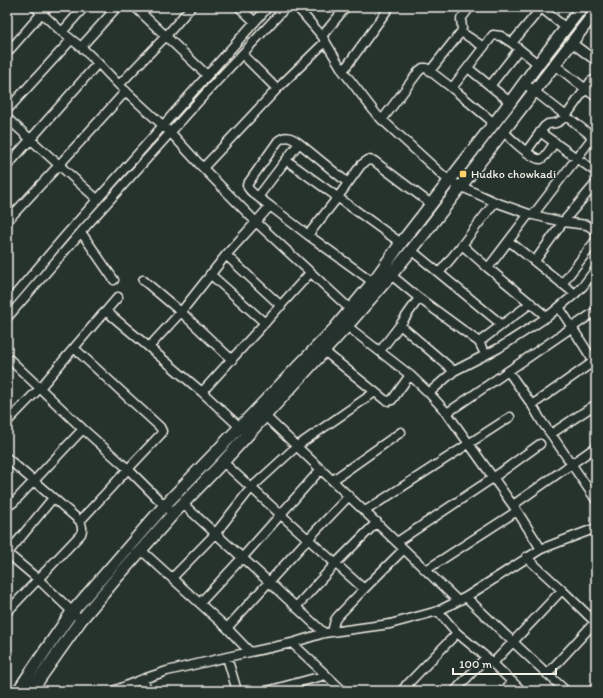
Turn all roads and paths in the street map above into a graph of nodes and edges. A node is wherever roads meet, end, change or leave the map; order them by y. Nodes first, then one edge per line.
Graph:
1 (35, 7) edge
2 (84, 7) edge
3 (117, 7) edge
4 (135, 7) edge
5 (191, 7) edge
6 (239, 7) edge
7 (268, 7) edge
8 (286, 7) edge
9 (297, 7) edge
10 (346, 7) edge
11 (470, 7) edge
12 (541, 7) edge
13 (582, 7) edge
14 (388, 9) dead end
15 (44, 10) edge
16 (596, 11) edge
17 (255, 22) junction
18 (566, 28) junction
19 (62, 32) junction
20 (461, 32) junction
21 (166, 36) junction
22 (324, 39) junction
23 (71, 40) junction
24 (512, 43) junction
25 (572, 43) junction
26 (81, 47) junction
27 (484, 47) junction
28 (519, 49) junction
29 (7, 53) edge
30 (242, 54) junction
31 (596, 61) edge
32 (98, 63) junction
33 (538, 64) junction
34 (555, 64) junction
35 (468, 68) junction
36 (343, 71) junction
37 (430, 71) junction
38 (207, 75) junction
39 (596, 79) edge
40 (524, 83) junction
41 (119, 85) junction
42 (490, 86) junction
43 (452, 88) junction
44 (585, 88) junction
45 (277, 89) junction
46 (534, 91) junction
47 (126, 92) junction
48 (596, 97) edge
49 (510, 102) junction
50 (7, 110) edge
51 (566, 116) junction
52 (7, 118) edge
53 (382, 120) junction
54 (494, 123) junction
55 (162, 126) junction
56 (503, 131) junction
57 (170, 132) junction
58 (540, 132) junction
59 (595, 135) edge
60 (31, 139) junction
61 (554, 142) junction
62 (299, 143) junction
63 (526, 152) junction
64 (577, 158) junction
65 (286, 160) junction
66 (59, 165) junction
67 (7, 166) edge
68 (203, 168) junction
69 (596, 172) edge
70 (449, 181) junction
71 (348, 183) junction
72 (596, 183) edge
73 (461, 187) junction
74 (258, 196) junction
75 (338, 197) junction
76 (97, 199) junction
77 (495, 202) junction
78 (431, 204) junction
79 (270, 206) junction
80 (531, 214) junction
81 (7, 221) edge
82 (256, 222) junction
83 (563, 222) junction
84 (596, 231) edge
85 (81, 232) junction
86 (308, 235) junction
87 (596, 240) edge
88 (509, 241) junction
89 (401, 243) junction
90 (462, 245) junction
91 (411, 250) junction
92 (226, 255) junction
93 (535, 261) junction
94 (488, 268) junction
95 (596, 269) edge
96 (311, 272) junction
97 (210, 274) junction
98 (439, 274) junction
99 (391, 275) junction
100 (114, 280) dead end
101 (143, 280) dead end
102 (373, 282) junction
103 (562, 284) junction
104 (575, 294) junction
105 (118, 297) dead end
106 (419, 298) junction
107 (531, 303) junction
108 (7, 304) edge
109 (281, 306) junction
110 (559, 307) junction
111 (350, 309) junction
112 (106, 311) junction
113 (596, 311) edge
114 (181, 312) junction
115 (547, 316) junction
116 (7, 318) edge
117 (265, 323) junction
118 (501, 324) junction
119 (400, 325) junction
120 (347, 326) junction
121 (572, 328) junction
122 (478, 342) junction
123 (150, 347) junction
124 (74, 348) junction
125 (324, 351) junction
126 (380, 351) junction
127 (485, 354) junction
128 (7, 357) edge
129 (232, 360) junction
130 (595, 362) edge
131 (454, 371) junction
132 (508, 371) junction
133 (410, 375) junction
134 (40, 388) junction
135 (202, 392) junction
136 (375, 392) junction
137 (429, 393) junction
138 (596, 404) edge
139 (532, 405) junction
140 (261, 412) junction
141 (447, 413) junction
142 (510, 417) dead end
143 (7, 422) edge
144 (239, 426) junction
145 (83, 429) junction
146 (401, 432) dead end
147 (551, 434) junction
148 (248, 435) junction
149 (469, 444) junction
150 (540, 444) dead end
151 (297, 446) junction
152 (596, 447) edge
153 (7, 458) edge
154 (223, 462) junction
155 (572, 464) junction
156 (128, 469) junction
157 (321, 469) junction
158 (493, 478) junction
159 (333, 480) junction
160 (34, 481) junction
161 (251, 488) junction
162 (349, 496) junction
163 (53, 498) junction
164 (596, 500) edge
165 (183, 504) junction
166 (165, 505) junction
167 (7, 507) edge
168 (515, 508) junction
169 (365, 512) junction
170 (173, 514) junction
171 (280, 514) junction
172 (80, 521) junction
173 (376, 522) junction
174 (594, 531) edge
175 (215, 534) junction
176 (308, 539) junction
177 (397, 542) junction
178 (404, 549) junction
179 (541, 549) junction
180 (142, 550) junction
181 (7, 554) edge
182 (526, 557) junction
183 (242, 558) junction
184 (336, 564) junction
185 (426, 570) junction
186 (172, 578) junction
187 (39, 580) junction
188 (269, 582) junction
189 (364, 588) junction
190 (562, 590) junction
191 (466, 597) junction
192 (458, 601) junction
193 (200, 603) junction
194 (296, 607) junction
195 (438, 611) junction
196 (7, 612) edge
197 (72, 612) junction
198 (81, 620) junction
199 (596, 623) edge
200 (227, 628) junction
201 (328, 632) junction
202 (458, 633) junction
203 (513, 642) junction
204 (292, 643) junction
205 (250, 652) junction
206 (486, 656) junction
207 (227, 657) junction
208 (493, 663) junction
209 (547, 674) junction
210 (326, 675) junction
211 (144, 679) junction
212 (513, 682) junction
213 (596, 687) edge
214 (406, 689) edge
215 (18, 691) edge
216 (31, 691) edge
217 (113, 691) edge
218 (148, 691) edge
219 (236, 691) edge
220 (267, 691) edge
221 (343, 691) edge
222 (455, 691) edge
223 (503, 691) edge
224 (522, 691) edge
225 (566, 691) edge
226 (592, 691) edge

1 - 15 street
2 - 19 street
3 - 26 street
4 - 21 street
5 - 21 street
6 - 17 street
7 - 17 street
8 - 30 street
9 - 22 street
10 - 22 street
11 - 20 street
12 - 18 street
12 - 24 street
13 - 18 main road
14 - 36 street
15 - 19 street
15 - 29 street
16 - 25 main road
17 - 38 street
18 - 33 main road
19 - 23 street
20 - 27 street
20 - 37 street
21 - 38 street
21 - 41 street
22 - 36 street
22 - 45 street
23 - 26 street
23 - 50 street
24 - 27 street
24 - 28 street
25 - 31 street
25 - 34 main road
26 - 32 street
27 - 35 street
28 - 33 street
28 - 42 street
30 - 45 street
30 - 57 street
32 - 41 street
32 - 60 street
33 - 40 main road
34 - 44 street
34 - 46 main road
35 - 42 street
35 - 43 street
36 - 53 street
37 - 43 street
37 - 53 street
38 - 55 street
39 - 44 street
40 - 46 street
40 - 49 main road
41 - 47 street
42 - 49 street
43 - 54 street
44 - 48 street
44 - 51 street
45 - 68 street
46 - 51 street
46 - 56 main road
47 - 55 street
47 - 66 street
49 - 54 main road
51 - 58 street
51 - 59 street
52 - 60 street
53 - 70 street
54 - 70 main road
55 - 57 street
55 - 76 street
56 - 63 street
56 - 73 main road
57 - 68 street
57 - 85 street
58 - 61 street
58 - 63 street
59 - 64 street
60 - 66 street
60 - 67 street
61 - 63 street
61 - 64 street
62 - 65 street
62 - 71 street
62 - 74 street
64 - 69 street
64 - 80 street
65 - 74 street
65 - 75 street
66 - 76 street
66 - 81 street
68 - 82 street
70 - 73 street
70 - 78 main road
71 - 75 street
71 - 78 street
72 - 83 street
73 - 77 street
73 - 91 main road
74 - 79 street
75 - 86 street
75 - 89 street
76 - 108 street
77 - 80 street
77 - 90 street
78 - 89 main road
79 - 82 street
79 - 86 street
80 - 83 street
80 - 88 street
82 - 92 street
82 - 96 street
83 - 84 street
83 - 93 street
85 - 100 street
85 - 116 street
86 - 102 street
87 - 103 street
88 - 93 street
88 - 94 street
89 - 102 main road
90 - 94 street
90 - 98 street
91 - 98 street
91 - 99 main road
92 - 97 street
92 - 109 street
93 - 103 street
94 - 107 street
95 - 104 street
96 - 109 street
96 - 111 street
97 - 114 street
97 - 117 street
98 - 118 street
99 - 106 street
99 - 120 main road
101 - 114 street
102 - 111 main road
103 - 104 street
104 - 110 street
105 - 112 street
106 - 119 street
106 - 122 street
107 - 115 street
107 - 118 street
109 - 117 street
110 - 115 street
110 - 121 street
111 - 140 main road
112 - 123 street
112 - 124 street
113 - 121 street
114 - 123 street
114 - 129 street
115 - 127 street
117 - 129 street
118 - 122 street
119 - 126 street
119 - 131 street
120 - 125 main road
120 - 126 street
121 - 130 street
121 - 132 street
122 - 127 street
123 - 135 street
124 - 134 street
124 - 156 street
125 - 136 street
125 - 140 main road
126 - 133 street
127 - 131 street
128 - 134 street
129 - 135 street
130 - 139 street
131 - 137 street
132 - 139 street
132 - 141 street
133 - 136 street
133 - 137 street
134 - 143 street
134 - 145 street
135 - 144 street
136 - 151 street
137 - 141 street
138 - 147 street
139 - 147 street
140 - 144 main road
140 - 148 main road
140 - 151 street
141 - 149 street
142 - 149 street
144 - 148 street
144 - 166 main road
145 - 156 street
145 - 160 street
146 - 159 street
147 - 155 street
148 - 154 main road
149 - 158 street
149 - 169 street
150 - 158 street
151 - 157 street
151 - 161 street
152 - 155 street
153 - 160 street
154 - 161 street
154 - 165 main road
155 - 164 street
155 - 168 street
156 - 166 street
156 - 172 street
157 - 159 street
157 - 171 street
158 - 168 street
158 - 177 street
159 - 162 street
160 - 163 street
160 - 167 street
161 - 171 street
161 - 175 street
162 - 169 street
162 - 176 street
163 - 172 street
163 - 181 street
165 - 170 main road
165 - 175 street
166 - 170 street
166 - 197 main road
168 - 179 street
168 - 185 street
169 - 173 street
170 - 180 main road
171 - 176 street
171 - 183 street
172 - 187 street
173 - 177 street
173 - 184 street
174 - 179 street
175 - 183 street
175 - 186 street
176 - 184 street
176 - 188 street
177 - 178 street
178 - 185 street
178 - 189 street
179 - 182 street
180 - 186 street
180 - 198 main road
181 - 187 street
182 - 190 street
182 - 191 street
183 - 188 street
183 - 193 street
184 - 189 street
184 - 194 street
185 - 192 street
186 - 193 street
187 - 196 street
187 - 197 street
188 - 194 street
188 - 200 street
189 - 201 street
190 - 199 street
190 - 203 street
191 - 192 street
191 - 203 street
192 - 195 street
193 - 200 street
194 - 201 street
195 - 201 street
195 - 202 street
197 - 198 street
197 - 215 main road
198 - 216 main road
199 - 209 street
200 - 205 street
201 - 204 street
202 - 206 street
202 - 214 street
203 - 208 street
203 - 209 street
204 - 205 street
204 - 210 street
205 - 207 street
206 - 208 street
206 - 222 street
207 - 211 street
207 - 219 street
208 - 212 street
209 - 225 street
210 - 220 street
210 - 221 street
211 - 217 street
211 - 218 street
212 - 223 street
212 - 224 street
213 - 226 street

